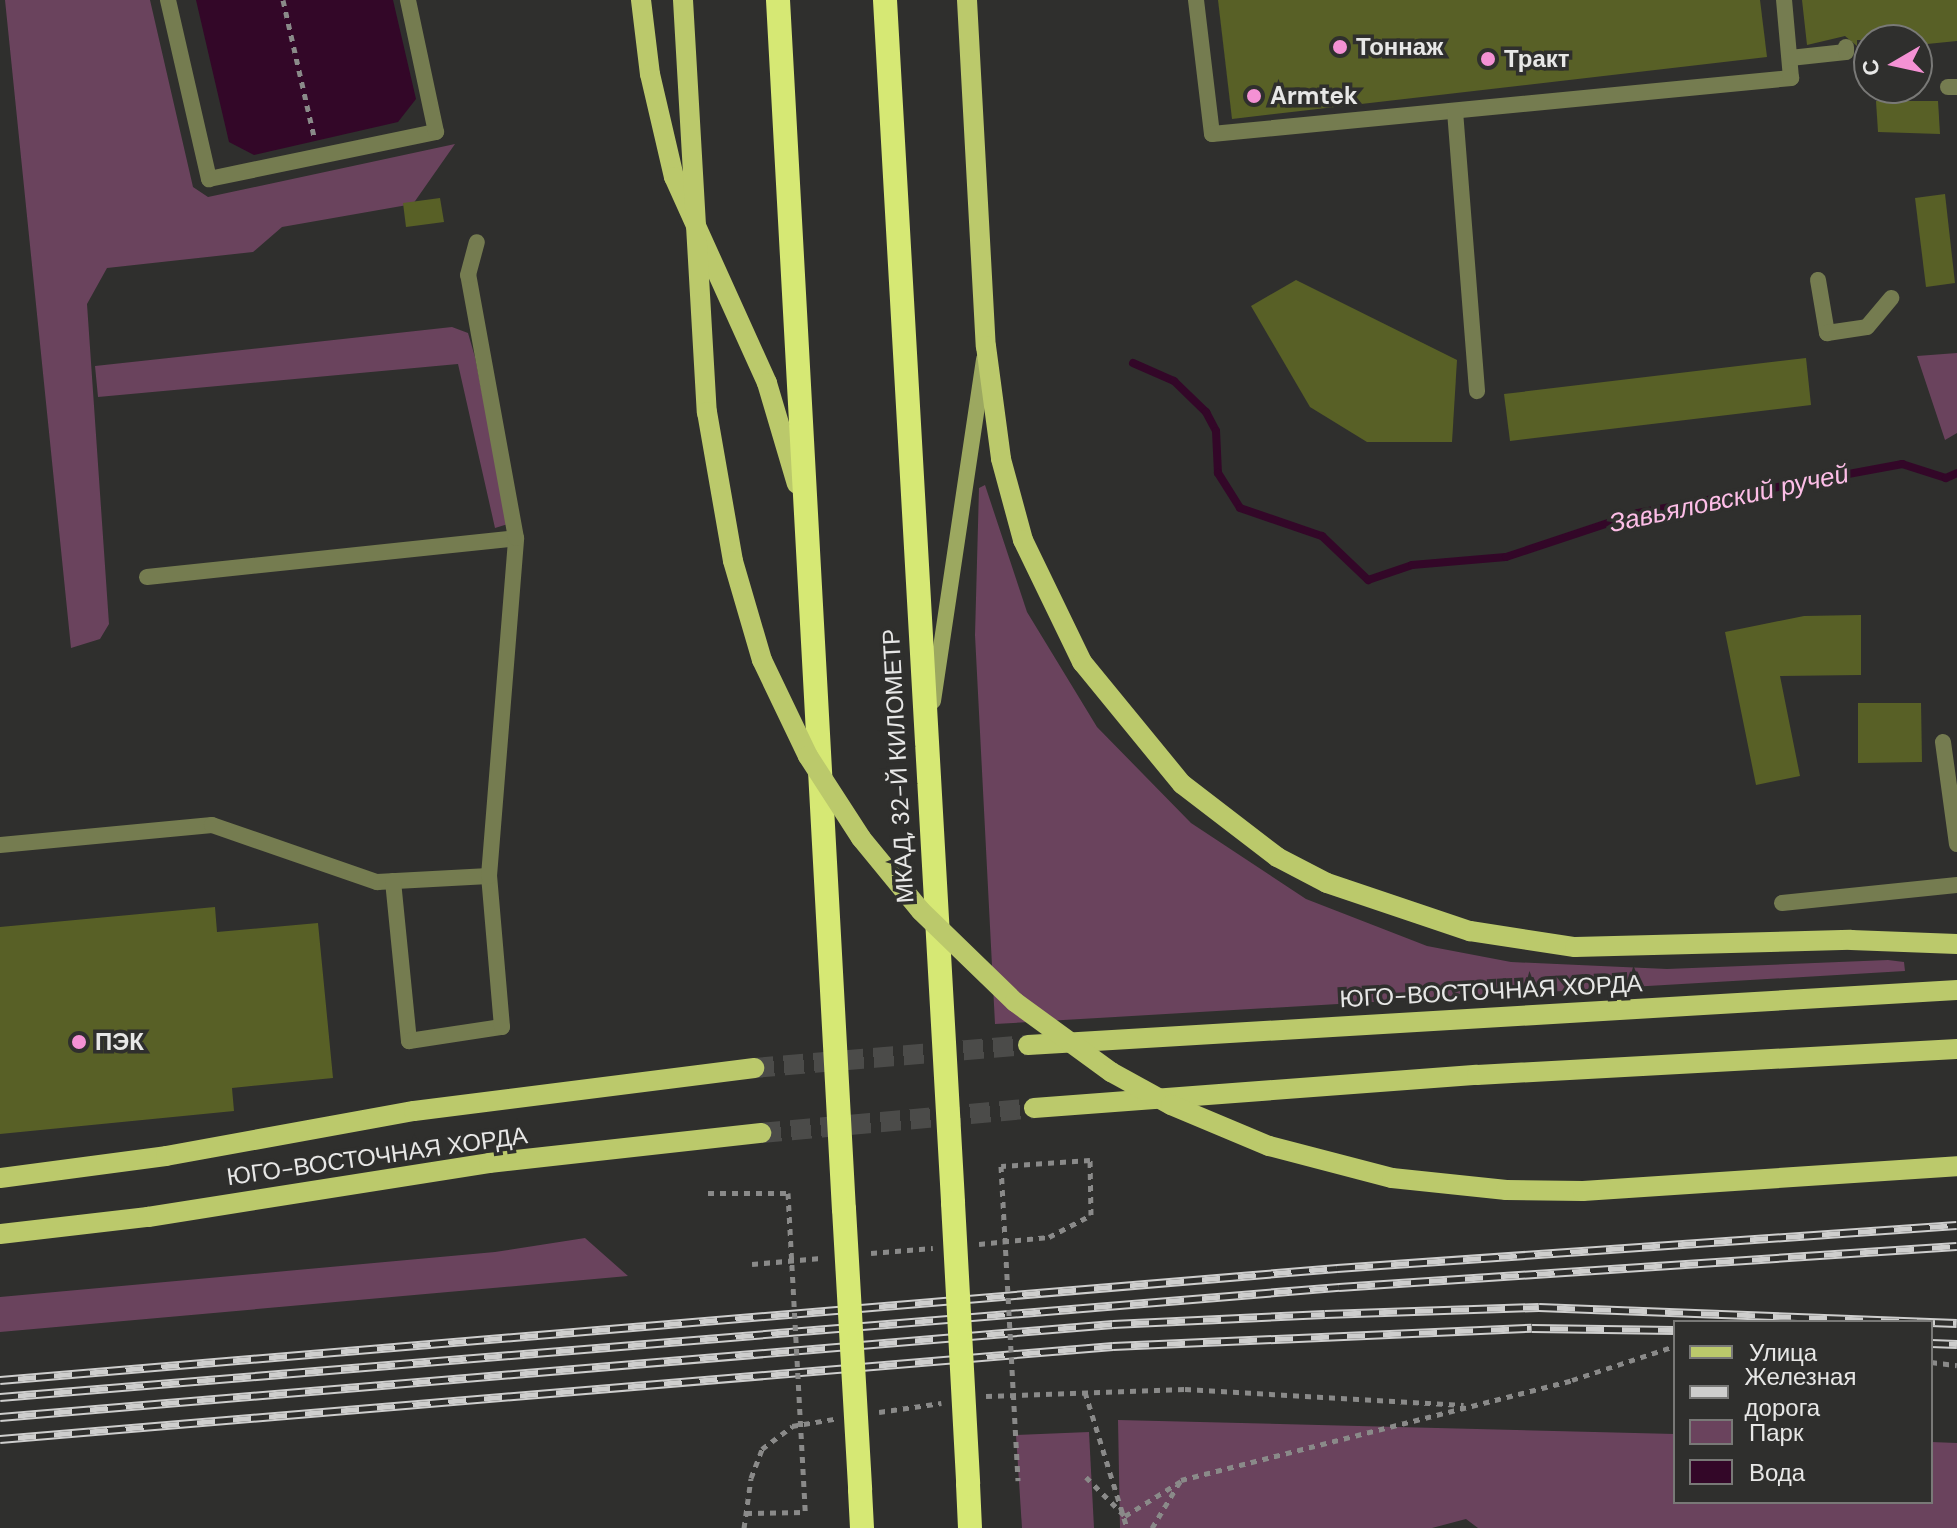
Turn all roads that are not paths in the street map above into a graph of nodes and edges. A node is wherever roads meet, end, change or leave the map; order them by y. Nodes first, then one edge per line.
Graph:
1 (168, 0) edge
2 (408, 0) edge
3 (641, 0) edge
4 (683, 0) edge
5 (778, 0) edge
6 (885, 0) edge
7 (967, 0) edge
8 (1196, 0) edge
9 (1784, 0) edge
10 (1804, 16) dead end
11 (1786, 18) junction
12 (1846, 47) dead end
13 (1790, 58) junction
14 (1455, 111) junction
15 (477, 242) dead end
16 (1818, 280) dead end
17 (1891, 298) dead end
18 (986, 346) junction
19 (1477, 391) dead end
20 (810, 534) junction
21 (516, 538) junction
22 (147, 577) dead end
23 (1943, 742) dead end
24 (925, 750) junction
25 (1957, 844) edge
26 (0, 845) edge
27 (489, 876) junction
28 (393, 881) junction
29 (1957, 885) edge
30 (1782, 903) dead end
31 (1957, 944) edge
32 (1957, 990) edge
33 (1028, 1045) tunnel mouth
34 (1957, 1049) edge
35 (754, 1068) tunnel mouth
36 (1034, 1108) tunnel mouth
37 (761, 1133) tunnel mouth
38 (1957, 1166) edge
39 (0, 1178) edge
40 (0, 1234) edge
41 (862, 1528) edge
42 (970, 1528) edge

1 - 2 street
3 - 20 main road
4 - 38 main road, bridge
5 - 20 highway
6 - 24 highway, МКАД, 32-Й КИЛОМЕТР
7 - 18 main road
8 - 14 street
9 - 11 street
10 - 11 street
11 - 13 street
12 - 13 street
13 - 14 street
14 - 19 street
15 - 21 street
16 - 17 street
18 - 24 street
18 - 31 main road
20 - 41 highway, bridge
21 - 22 street
21 - 27 street
23 - 25 street
24 - 42 highway, МКАД, 32-Й КИЛОМЕТР, bridge
26 - 28 street
27 - 28 street
27 - 28 street
29 - 30 street
32 - 33 main road, ЮГО-ВОСТОЧНАЯ ХОРДА
34 - 36 main road
35 - 39 main road, ЮГО-ВОСТОЧНАЯ ХОРДА
37 - 40 main road, ЮГО-ВОСТОЧНАЯ ХОРДА

